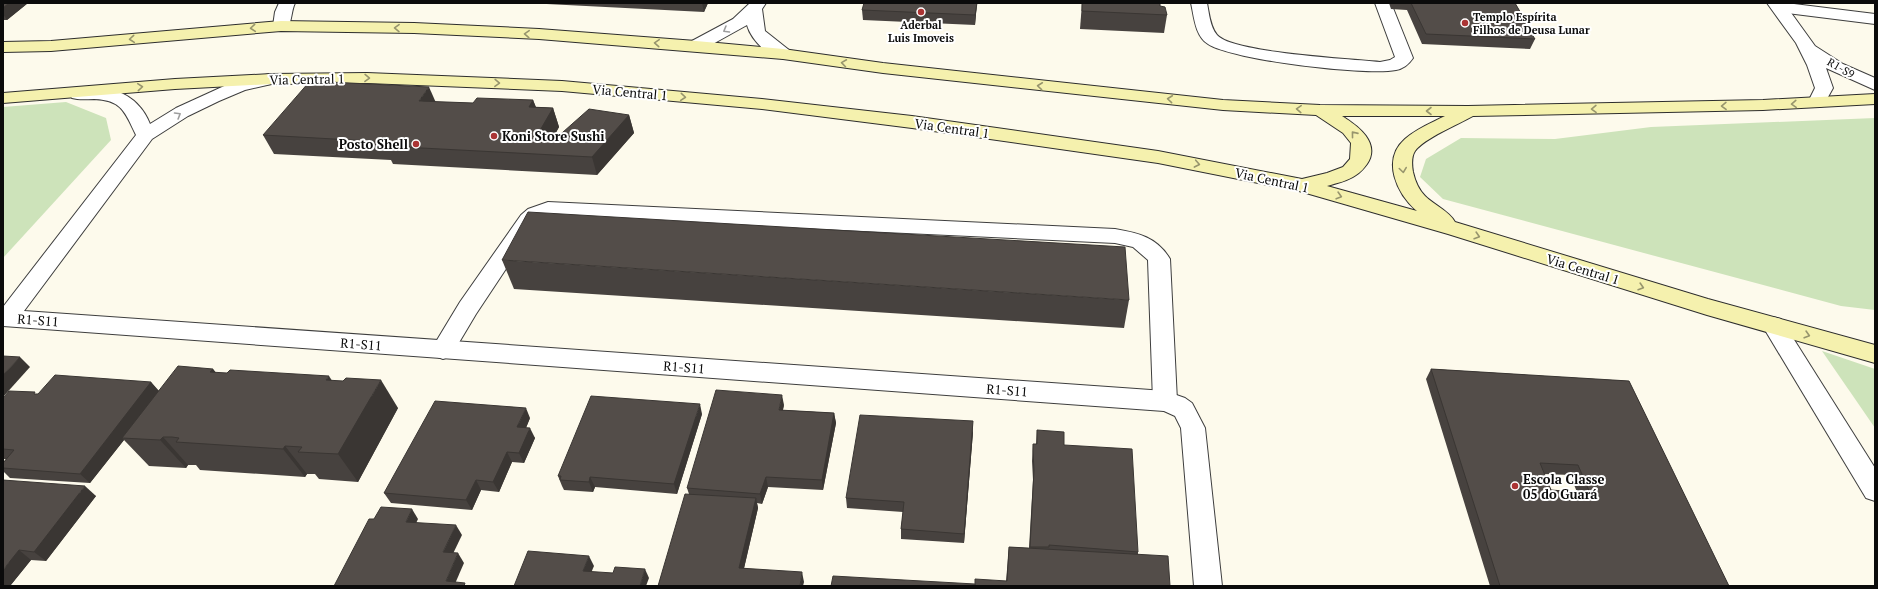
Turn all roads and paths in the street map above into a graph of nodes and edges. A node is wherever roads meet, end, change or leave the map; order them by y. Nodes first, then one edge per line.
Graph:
1 (287, 3) edge
2 (1199, 3) edge
3 (1383, 3) edge
4 (1777, 5) edge
5 (756, 6) edge
6 (1875, 19) edge
7 (281, 26) junction
8 (696, 46) junction
9 (1808, 48) junction
10 (783, 54) junction
11 (3, 55) edge
12 (271, 79) junction
13 (1875, 85) edge
14 (51, 94) junction
15 (3, 98) edge
16 (1875, 99) edge
17 (1817, 102) junction
18 (1320, 110) junction
19 (1468, 111) junction
20 (145, 135) junction
21 (1301, 185) junction
22 (1455, 229) junction
23 (5, 318) edge
24 (1773, 325) junction
25 (443, 350) junction
26 (1875, 354) edge
27 (1165, 401) junction
28 (1875, 490) edge
29 (1208, 586) edge

1 - 7 street
2 - 3 street
4 - 6 street
4 - 9 street, R1-S9
5 -> 8 street
5 - 10 street
8 -> 7 main road
7 -> 11 main road
8 - 10 main road
9 - 13 street, R1-S9
9 - 17 street, R1-S9
18 -> 10 main road
14 -> 12 main road, Via Central 1
20 -> 12 street
12 -> 21 main road, Via Central 1
14 - 15 main road, Via Central 1
14 - 20 street
16 - 17 main road
17 -> 19 main road
19 -> 18 main road
21 -> 18 main road
19 -> 22 main road
20 - 23 street
21 -> 22 main road, Via Central 1
22 -> 24 main road, Via Central 1
23 - 25 street, R1-S11
24 -> 26 main road, Via Central 1
24 - 28 street
25 - 27 street, R1-S11
25 - 27 street
27 - 29 street, R1-S11

